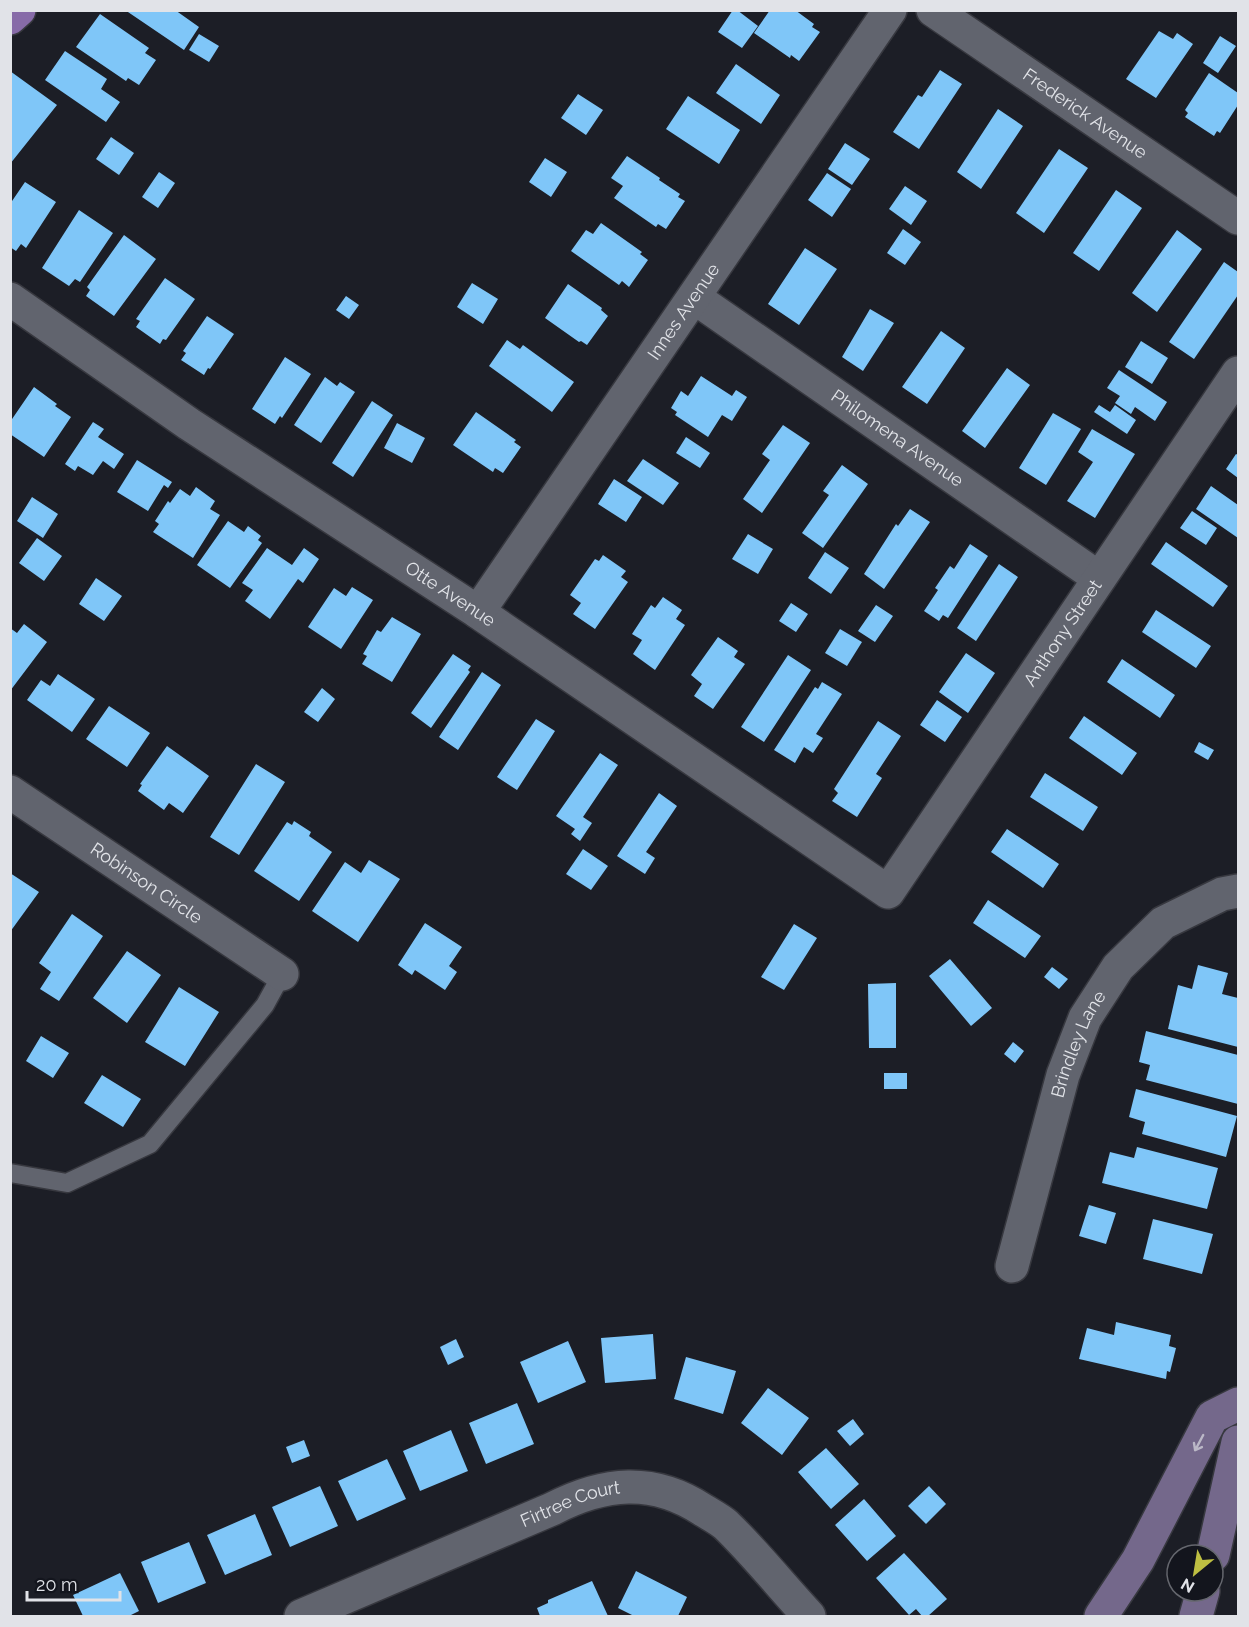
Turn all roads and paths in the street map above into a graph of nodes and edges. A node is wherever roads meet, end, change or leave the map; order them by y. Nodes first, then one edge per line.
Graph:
1 (20, 10) edge
2 (890, 10) edge
3 (933, 10) edge
4 (10, 18) edge
5 (1239, 218) edge
6 (695, 298) junction
7 (10, 299) edge
8 (1239, 373) edge
9 (1099, 578) junction
10 (478, 612) junction
11 (10, 792) edge
12 (1239, 891) edge
13 (888, 892) joint
14 (282, 974) joint
15 (10, 1173) edge
16 (1012, 1266) dead end
17 (1239, 1404) edge
18 (1239, 1442) edge
19 (1216, 1543) edge
20 (301, 1617) edge
21 (809, 1617) edge
22 (1101, 1617) edge

1 - 4 main road
2 - 6 street, Innes Avenue
3 - 5 street, Frederick Avenue
6 - 9 street, Philomena Avenue
6 - 10 street, Innes Avenue
7 - 10 street, Otte Avenue
8 - 9 street, Anthony Street
9 - 13 street, Anthony Street
10 - 13 street, Otte Avenue
11 - 14 street, Robinson Circle
12 - 16 street, Brindley Lane
14 - 15 lane
17 -> 22 street
18 - 19 street
20 - 21 street, Firtree Court

